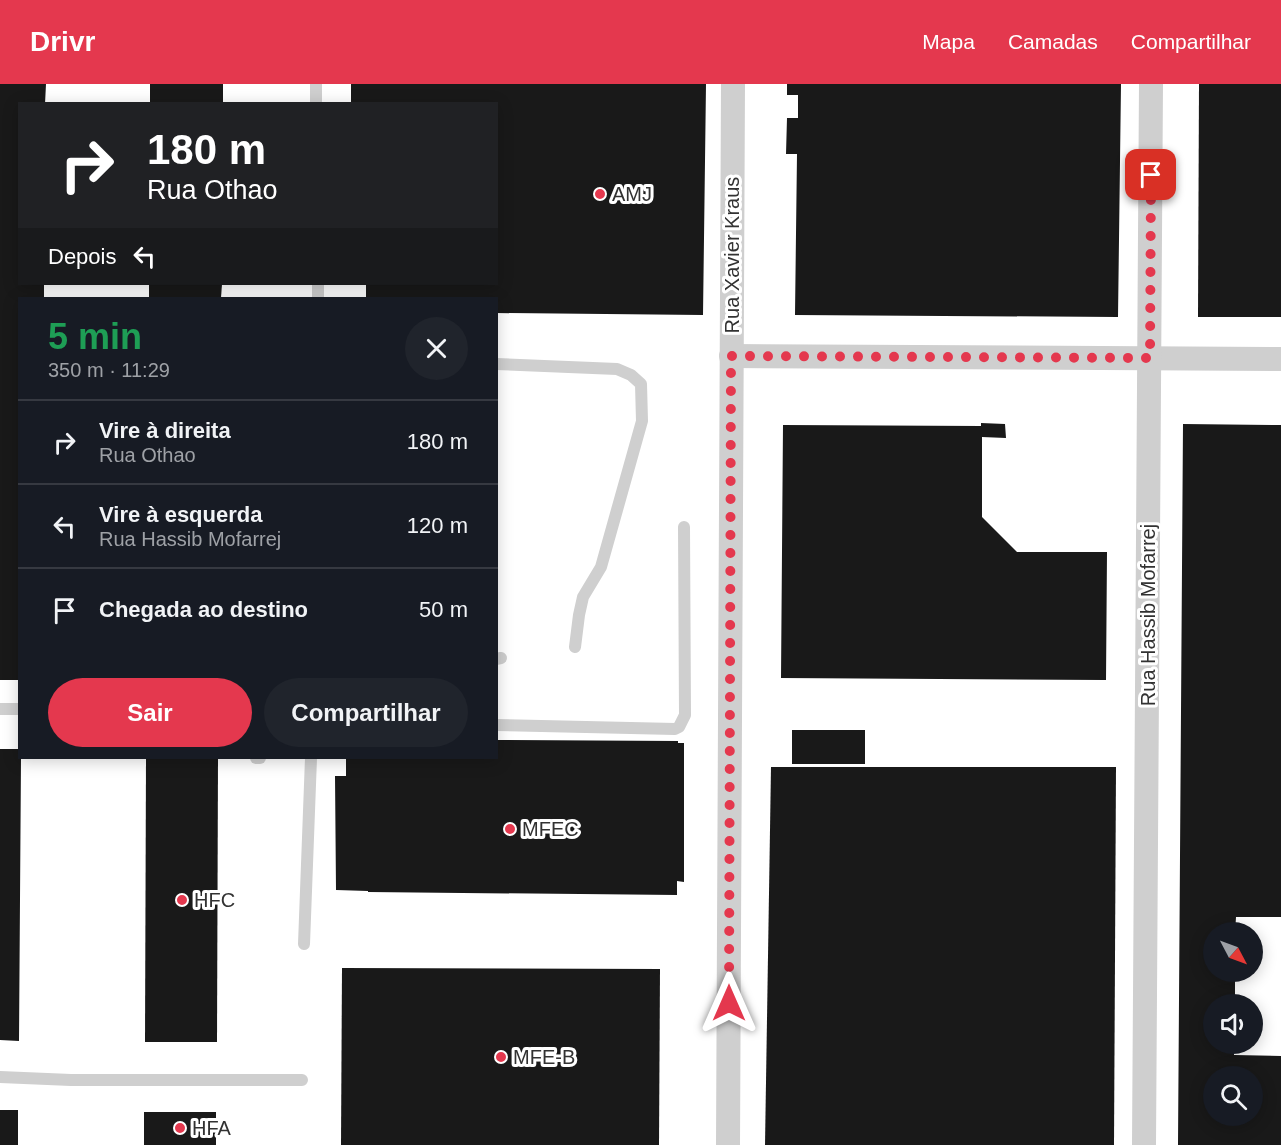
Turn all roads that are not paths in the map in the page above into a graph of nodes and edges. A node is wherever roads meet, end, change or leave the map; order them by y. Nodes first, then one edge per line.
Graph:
1 (316, 84) edge
2 (733, 84) edge
3 (1151, 84) edge
4 (316, 102) edge
5 (731, 356) junction
6 (1150, 358) junction
7 (1281, 359) edge
8 (498, 364) edge
9 (684, 527) dead end
10 (575, 647) dead end
11 (0, 709) edge
12 (18, 709) edge
13 (498, 725) edge
14 (311, 759) edge
15 (304, 944) dead end
16 (0, 1077) edge
17 (302, 1080) dead end
18 (728, 1145) edge
19 (1144, 1145) edge

1 - 4 lane
2 - 5 street, Rua Xavier Kraus
3 - 6 street, Rua Hassib Mofarrej
5 - 6 street
5 - 18 street, Rua Xavier Kraus
6 - 7 street
6 - 19 street, Rua Hassib Mofarrej
8 - 10 lane
9 - 13 lane
11 - 12 lane
14 - 15 lane
16 - 17 lane

